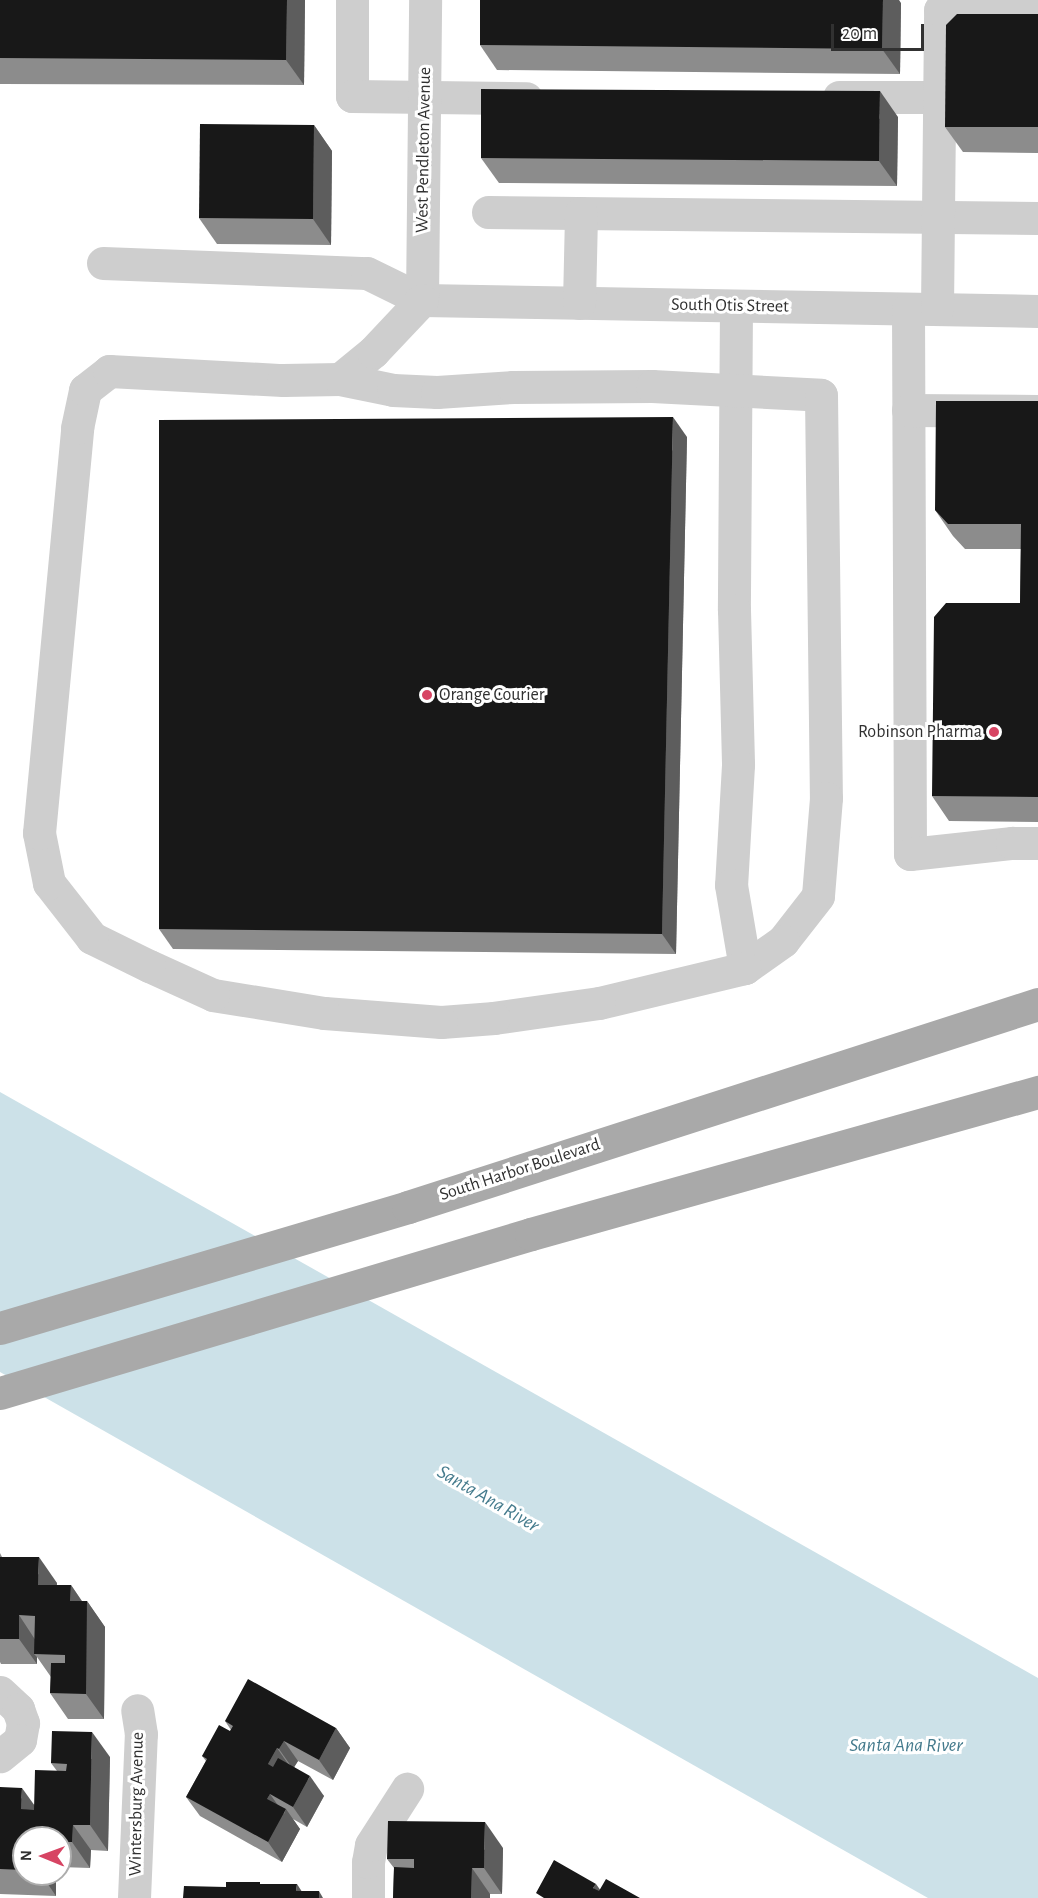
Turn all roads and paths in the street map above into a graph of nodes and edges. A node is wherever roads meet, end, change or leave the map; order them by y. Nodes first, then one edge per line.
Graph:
1 (352, 0) edge
2 (425, 0) edge
3 (935, 5) edge
4 (1038, 10) edge
5 (807, 97) edge
6 (939, 97) junction
7 (424, 98) junction
8 (556, 98) edge
9 (488, 212) dead end
10 (581, 213) junction
11 (938, 217) junction
12 (1038, 218) edge
13 (103, 263) dead end
14 (422, 300) junction
15 (579, 303) junction
16 (736, 306) junction
17 (922, 309) junction
18 (1038, 311) edge
19 (340, 379) junction
20 (736, 390) junction
21 (908, 410) junction
22 (1038, 411) edge
23 (1038, 843) edge
24 (745, 968) junction
25 (1038, 1004) edge
26 (1038, 1092) edge
27 (0, 1328) edge
28 (0, 1393) edge
29 (0, 1692) edge
30 (137, 1710) dead end
31 (1, 1756) edge
32 (406, 1790) dead end
33 (134, 1898) edge
34 (368, 1898) edge

1 - 7 street
2 - 7 street, West Pendleton Avenue
3 - 4 street
3 - 6 street
5 - 6 street
6 - 11 street
7 - 8 street
7 - 14 street, West Pendleton Avenue
9 - 10 street
10 - 11 street
10 - 15 street
11 - 12 street
11 - 17 street
13 - 14 street
14 - 15 street, South Otis Street
14 - 19 street
15 - 16 street, South Otis Street
16 - 17 street, South Otis Street
16 - 20 street
17 - 18 street, South Otis Street
17 - 21 street
19 - 20 street
19 - 24 street
20 - 24 street
20 - 24 street
21 - 22 street
21 - 23 street
25 - 27 main road, South Harbor Boulevard
26 - 28 main road
29 - 31 street
30 - 33 street, Wintersburg Avenue
32 - 34 street

